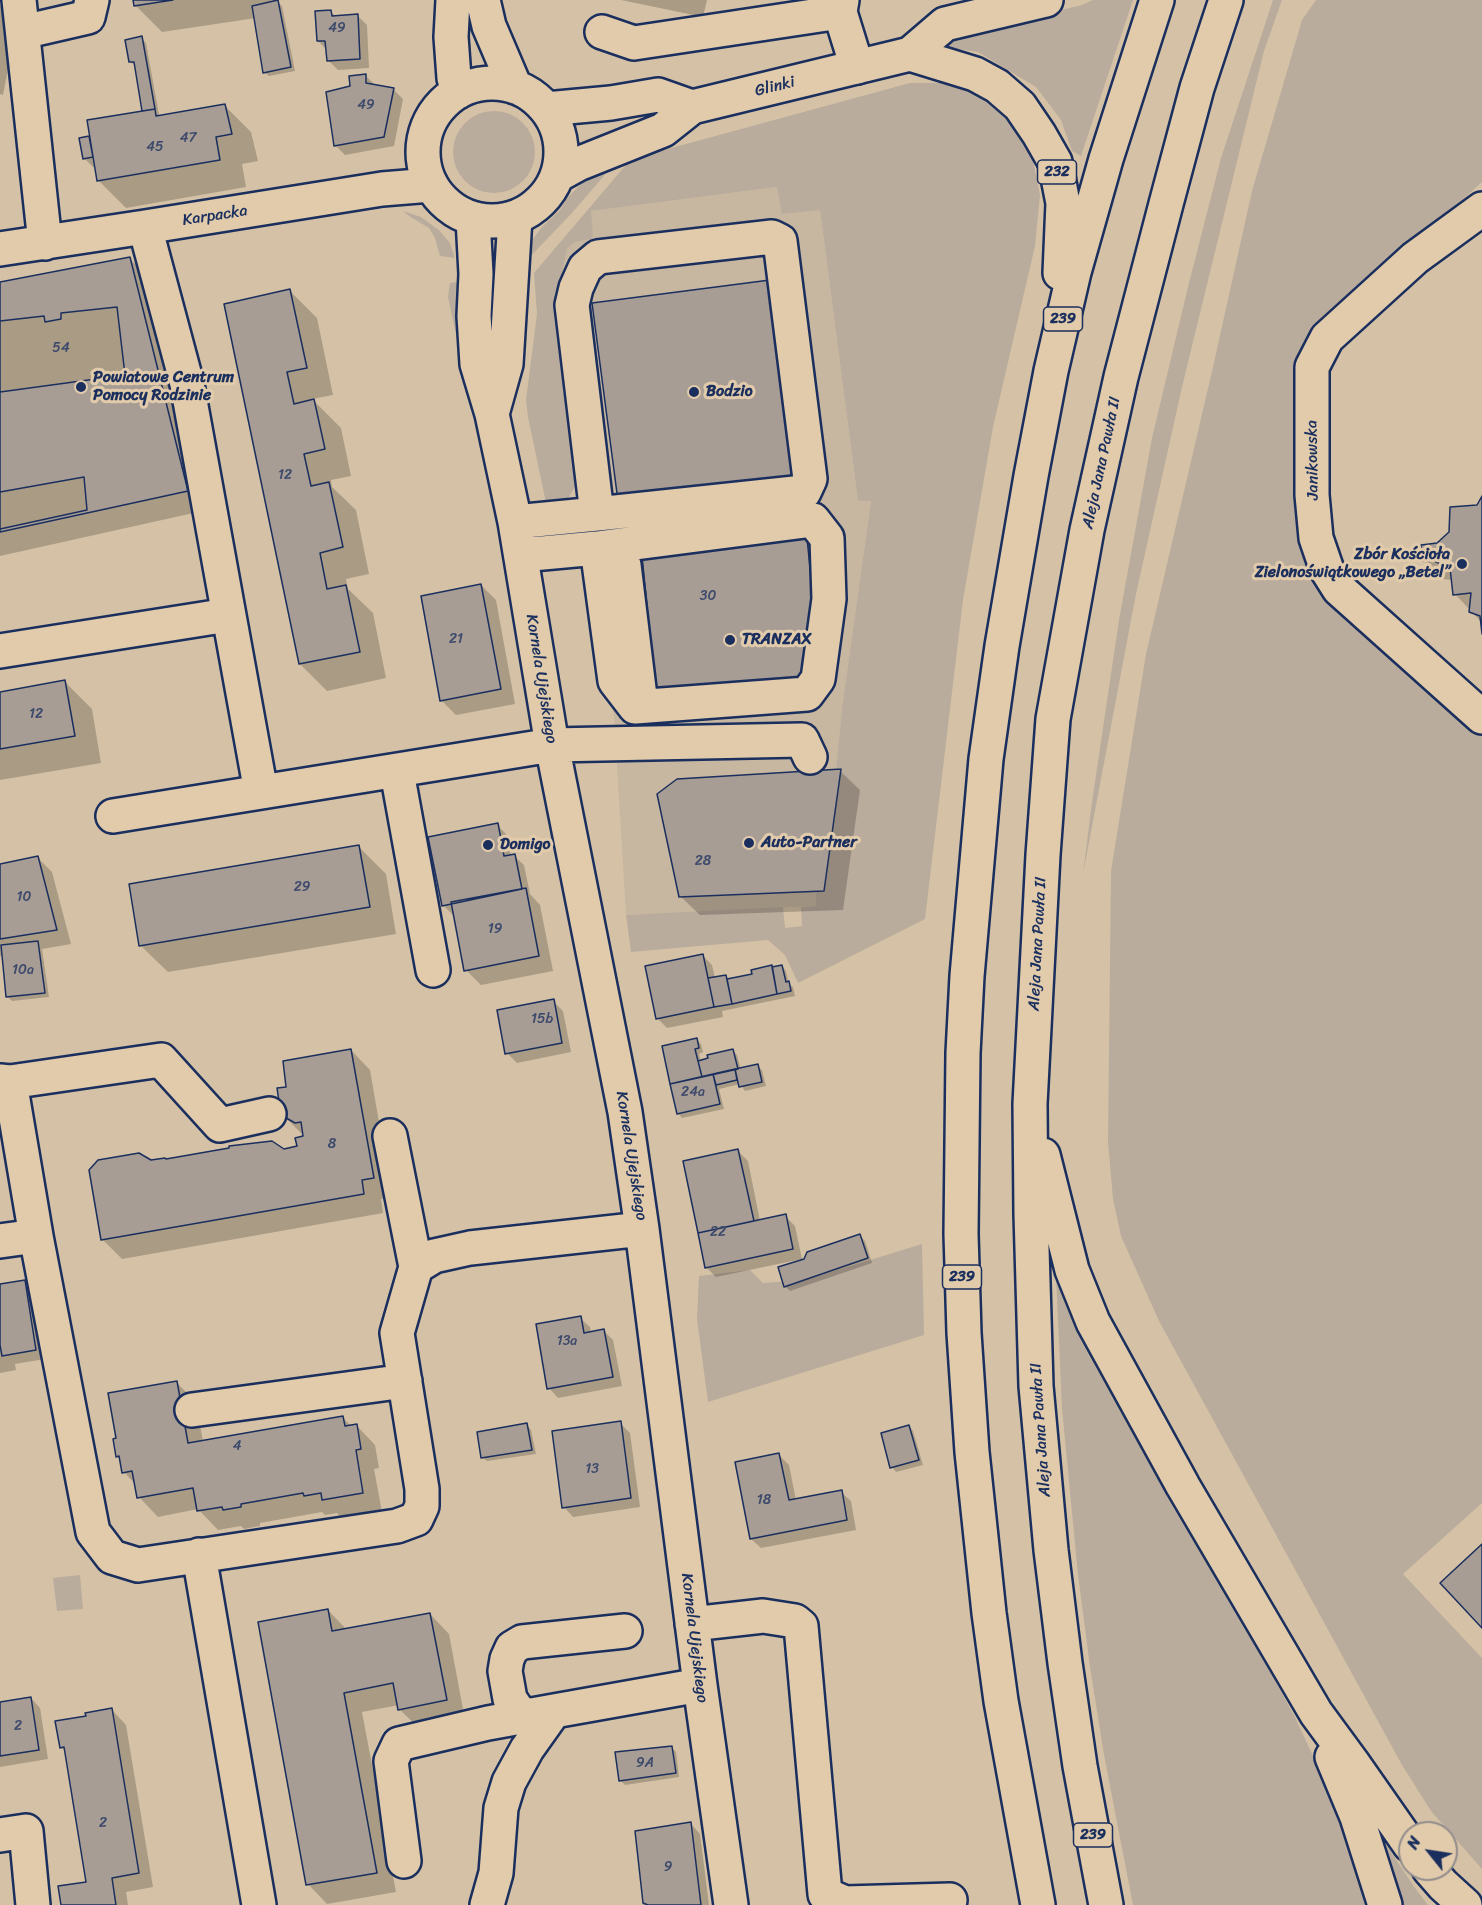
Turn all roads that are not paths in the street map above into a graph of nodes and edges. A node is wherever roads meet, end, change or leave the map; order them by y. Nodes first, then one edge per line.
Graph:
1 (19, 0) edge
2 (92, 0) edge
3 (453, 0) edge
4 (483, 0) edge
5 (1046, 0) edge
6 (1156, 0) edge
7 (1226, 0) edge
8 (841, 6) edge
9 (23, 32) junction
10 (602, 32) dead end
11 (910, 54) junction
12 (857, 67) junction
13 (515, 87) junction
14 (458, 92) junction
15 (692, 107) junction
16 (546, 109) junction
17 (558, 175) junction
18 (431, 185) junction
19 (1482, 210) edge
20 (514, 218) junction
21 (473, 219) junction
22 (146, 227) junction
23 (45, 243) junction
24 (0, 249) edge
25 (1051, 371) junction
26 (492, 414) junction
27 (597, 514) junction
28 (515, 522) junction
29 (521, 555) junction
30 (611, 556) junction
31 (228, 615) junction
32 (0, 651) edge
33 (1482, 717) edge
34 (552, 745) junction
35 (810, 757) dead end
36 (397, 772) junction
37 (261, 792) junction
38 (113, 816) dead end
39 (433, 970) dead end
40 (5, 1081) edge
41 (1030, 1104) junction
42 (269, 1114) dead end
43 (390, 1136) dead end
44 (642, 1229) junction
45 (36, 1236) junction
46 (0, 1241) edge
47 (416, 1268) junction
48 (405, 1381) junction
49 (192, 1410) dead end
50 (199, 1555) junction
51 (692, 1624) junction
52 (625, 1631) dead end
53 (700, 1685) junction
54 (1316, 1713) junction
55 (542, 1714) junction
56 (1398, 1828) edge
57 (0, 1835) edge
58 (404, 1861) dead end
59 (1440, 1881) edge
60 (950, 1900) dead end
61 (33, 1905) edge
62 (259, 1905) edge
63 (487, 1905) edge
64 (730, 1905) edge
65 (1038, 1905) edge
66 (1106, 1905) edge
67 (1384, 1905) edge
68 (1464, 1905) edge

1 - 9 main road
2 - 9 main road
3 - 14 main road
4 - 13 main road
5 - 11 main road
6 - 25 main road, 239
7 - 41 main road, Aleja Jana Pawła II / 239
8 - 10 main road
8 - 12 main road
9 - 23 main road
11 - 12 main road, Glinki
11 - 25 main road, 232
12 - 15 main road, Glinki
13 - 14 main road
13 - 16 main road
14 - 18 main road
15 - 16 main road
15 - 17 main road, Glinki
16 - 17 main road
17 - 20 main road
18 - 21 main road
18 - 22 main road, Karpacka
19 - 33 main road, Janikowska
20 - 21 main road
20 - 26 main road, Kornela Ujejskiego
21 - 26 main road, Kornela Ujejskiego
22 - 23 main road, Karpacka
22 - 31 main road
23 - 24 main road, Karpacka
25 - 65 main road, 239
26 - 28 main road, Kornela Ujejskiego
27 - 27 main road
27 - 28 main road
28 - 29 main road, Kornela Ujejskiego
29 - 30 main road
29 - 34 main road, Kornela Ujejskiego
30 - 30 main road
31 - 32 main road
31 - 37 main road
34 - 35 main road
34 - 36 main road
34 - 44 main road, Kornela Ujejskiego
36 - 37 main road
36 - 39 main road
37 - 38 main road
40 - 42 main road
40 - 45 main road
41 - 54 main road
41 - 66 main road, Aleja Jana Pawła II / 239
43 - 47 main road
44 - 47 main road
44 - 51 main road, Kornela Ujejskiego
45 - 46 main road
45 - 50 main road
47 - 48 main road
48 - 49 main road
48 - 50 main road
50 - 62 main road
51 - 53 main road, Kornela Ujejskiego
51 - 60 main road
52 - 55 main road
53 - 55 main road
53 - 64 main road, Kornela Ujejskiego
54 - 56 main road
54 - 67 main road
55 - 58 main road
55 - 63 main road
57 - 61 main road
59 - 68 main road

